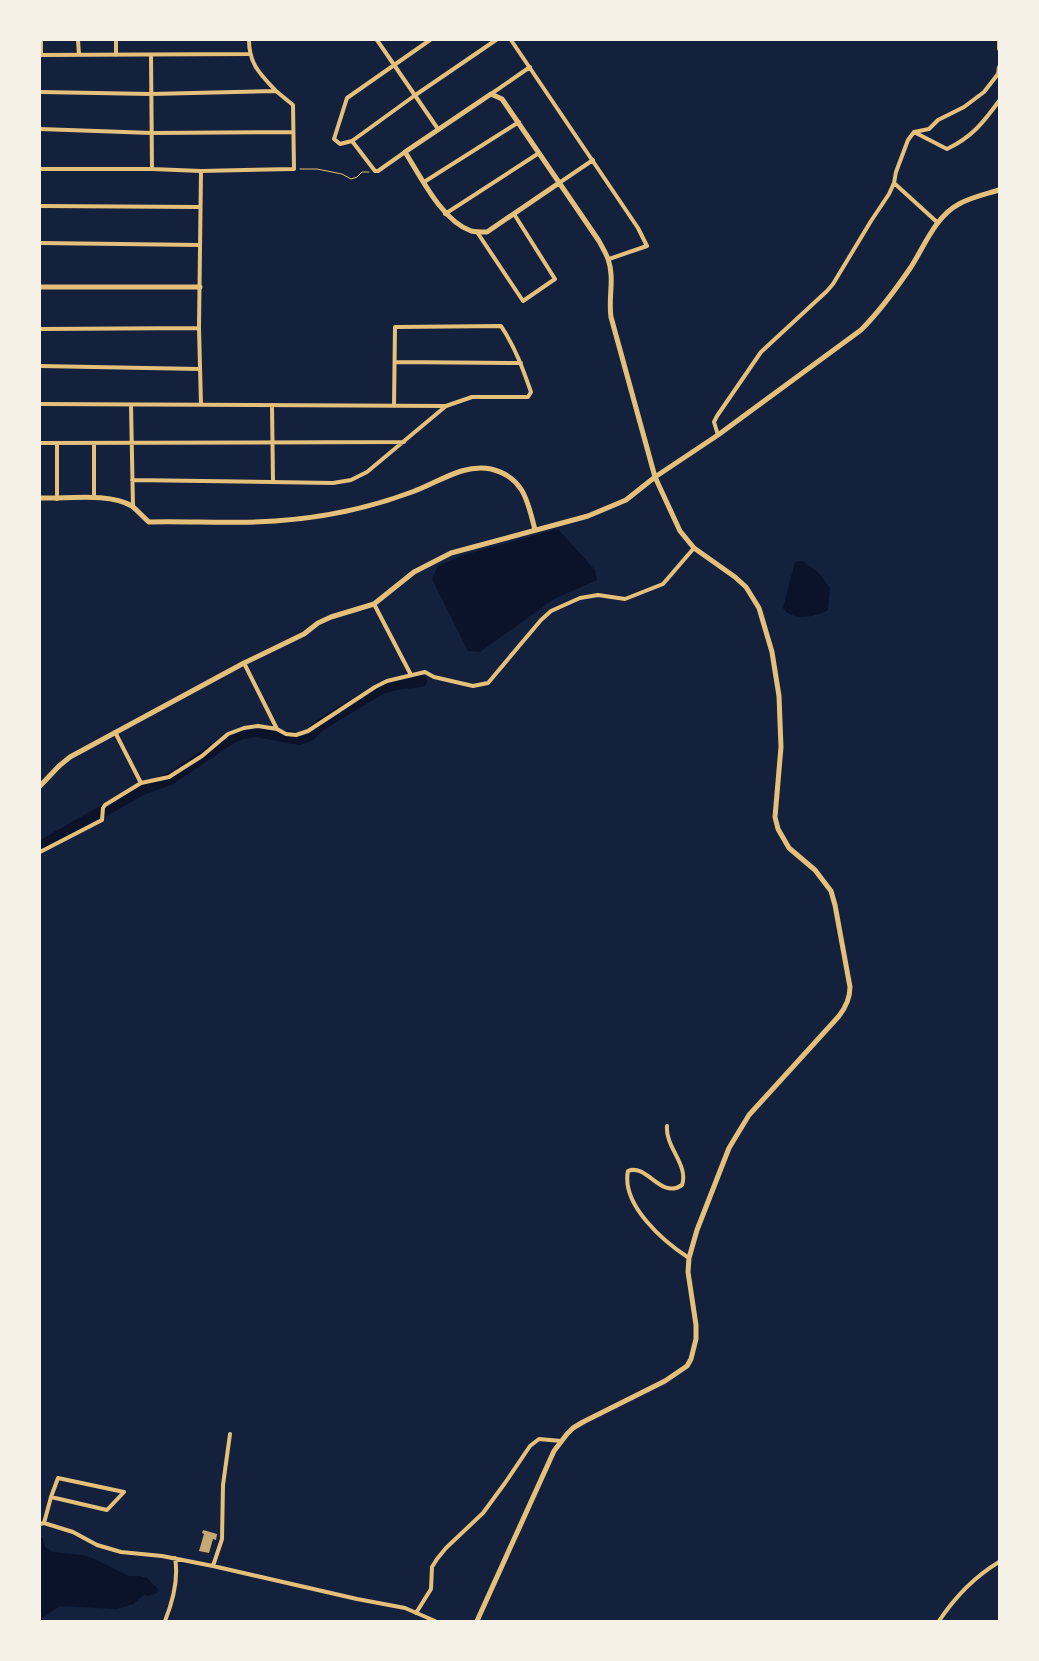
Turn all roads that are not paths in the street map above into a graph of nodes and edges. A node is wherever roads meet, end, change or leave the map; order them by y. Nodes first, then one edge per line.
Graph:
1 (41, 40) edge
2 (78, 40) edge
3 (116, 40) edge
4 (249, 40) edge
5 (377, 40) edge
6 (430, 40) edge
7 (496, 40) edge
8 (511, 40) edge
9 (999, 40) edge
10 (999, 49) edge
11 (249, 54) junction
12 (79, 55) junction
13 (116, 55) junction
14 (151, 55) junction
15 (40, 56) edge
16 (394, 65) junction
17 (999, 67) edge
18 (530, 68) junction
19 (276, 91) junction
20 (40, 92) edge
21 (151, 94) junction
22 (491, 94) junction
23 (414, 96) junction
24 (999, 101) edge
25 (519, 122) junction
26 (40, 129) edge
27 (438, 129) junction
28 (293, 132) junction
29 (914, 132) junction
30 (152, 133) junction
31 (352, 141) junction
32 (405, 152) junction
33 (539, 153) junction
34 (593, 160) junction
35 (40, 168) edge
36 (152, 169) junction
37 (201, 172) junction
38 (424, 182) junction
39 (559, 183) junction
40 (894, 184) junction
41 (999, 190) edge
42 (40, 206) edge
43 (200, 206) junction
44 (445, 214) junction
45 (514, 214) junction
46 (938, 223) junction
47 (477, 232) junction
48 (40, 243) edge
49 (200, 244) junction
50 (609, 259) junction
51 (40, 287) edge
52 (200, 287) junction
53 (199, 328) junction
54 (40, 329) edge
55 (396, 362) junction
56 (521, 363) junction
57 (40, 366) edge
58 (200, 369) junction
59 (40, 404) edge
60 (131, 405) junction
61 (201, 405) junction
62 (272, 405) junction
63 (394, 406) junction
64 (446, 406) junction
65 (718, 435) junction
66 (132, 441) junction
67 (404, 442) junction
68 (40, 443) edge
69 (57, 443) junction
70 (94, 443) junction
71 (274, 444) junction
72 (655, 477) junction
73 (132, 480) junction
74 (273, 482) junction
75 (40, 498) edge
76 (94, 498) junction
77 (56, 499) junction
78 (133, 507) junction
79 (534, 530) junction
80 (694, 548) junction
81 (374, 604) junction
82 (244, 663) junction
83 (411, 675) junction
84 (278, 729) junction
85 (115, 732) junction
86 (142, 783) junction
87 (40, 786) edge
88 (40, 852) edge
89 (666, 1126) dead end
90 (689, 1258) junction
91 (230, 1434) dead end
92 (561, 1441) junction
93 (51, 1497) junction
94 (42, 1524) edge
95 (175, 1558) junction
96 (999, 1562) edge
97 (214, 1566) junction
98 (416, 1613) junction
99 (165, 1621) edge
100 (435, 1621) edge
101 (478, 1621) edge
102 (939, 1621) edge

1 - 15 street
2 - 12 street
3 - 13 street
4 - 11 street
5 - 16 street
6 - 16 street
7 - 23 street
8 - 18 street
9 - 10 street
11 - 14 street
11 - 19 street
12 - 13 street
12 - 15 street
13 - 14 street
14 - 21 street
16 - 23 street
16 - 31 street
17 - 29 street
18 - 22 street
18 - 34 street
19 - 21 street
19 - 28 street
20 - 21 street
21 - 30 street
22 - 25 street
22 - 27 street
23 - 27 street
23 - 31 street
24 - 29 street
25 - 33 street
25 - 38 street
26 - 30 street
27 - 32 street
28 - 30 street
28 - 37 street
29 - 40 street
30 - 36 street
31 - 32 street
32 - 38 street
33 - 39 street
33 - 44 street
34 - 39 street
34 - 50 street
35 - 36 street
36 - 37 street
37 - 43 street
38 - 44 street
39 - 45 street
39 - 50 street
40 - 46 street
40 - 65 street
41 - 46 street
42 - 43 street
43 - 49 street
44 - 47 street
45 - 47 street
45 - 47 street
46 - 65 street
48 - 49 street
49 - 52 street
50 - 72 street
51 - 52 street
52 - 53 street
53 - 54 street
53 - 58 street
55 - 56 street
55 - 56 street
55 - 63 street
56 - 64 street
57 - 58 street
58 - 61 street
59 - 60 street
60 - 61 street
60 - 66 street
61 - 62 street
62 - 63 street
62 - 71 street
63 - 64 street
64 - 67 street
65 - 72 street
66 - 70 street
66 - 71 street
66 - 73 street
67 - 71 street
67 - 74 street
68 - 69 street
69 - 70 street
69 - 77 street
70 - 76 street
71 - 74 street
72 - 79 street
72 - 80 street
73 - 74 street
73 - 78 street
75 - 77 street
76 - 77 street
76 - 78 street
78 - 79 street
79 - 81 street
80 - 83 street
80 - 90 street
81 - 82 street
81 - 83 street
82 - 84 street
82 - 85 street
83 - 84 street
84 - 86 street
85 - 86 street
85 - 87 street
86 - 88 street
89 - 90 street
90 - 92 street
91 - 97 street
92 - 98 street
92 - 101 street
93 - 93 street
93 - 94 street
94 - 95 street
95 - 97 street
95 - 99 street
96 - 102 street
97 - 98 street
98 - 100 street

